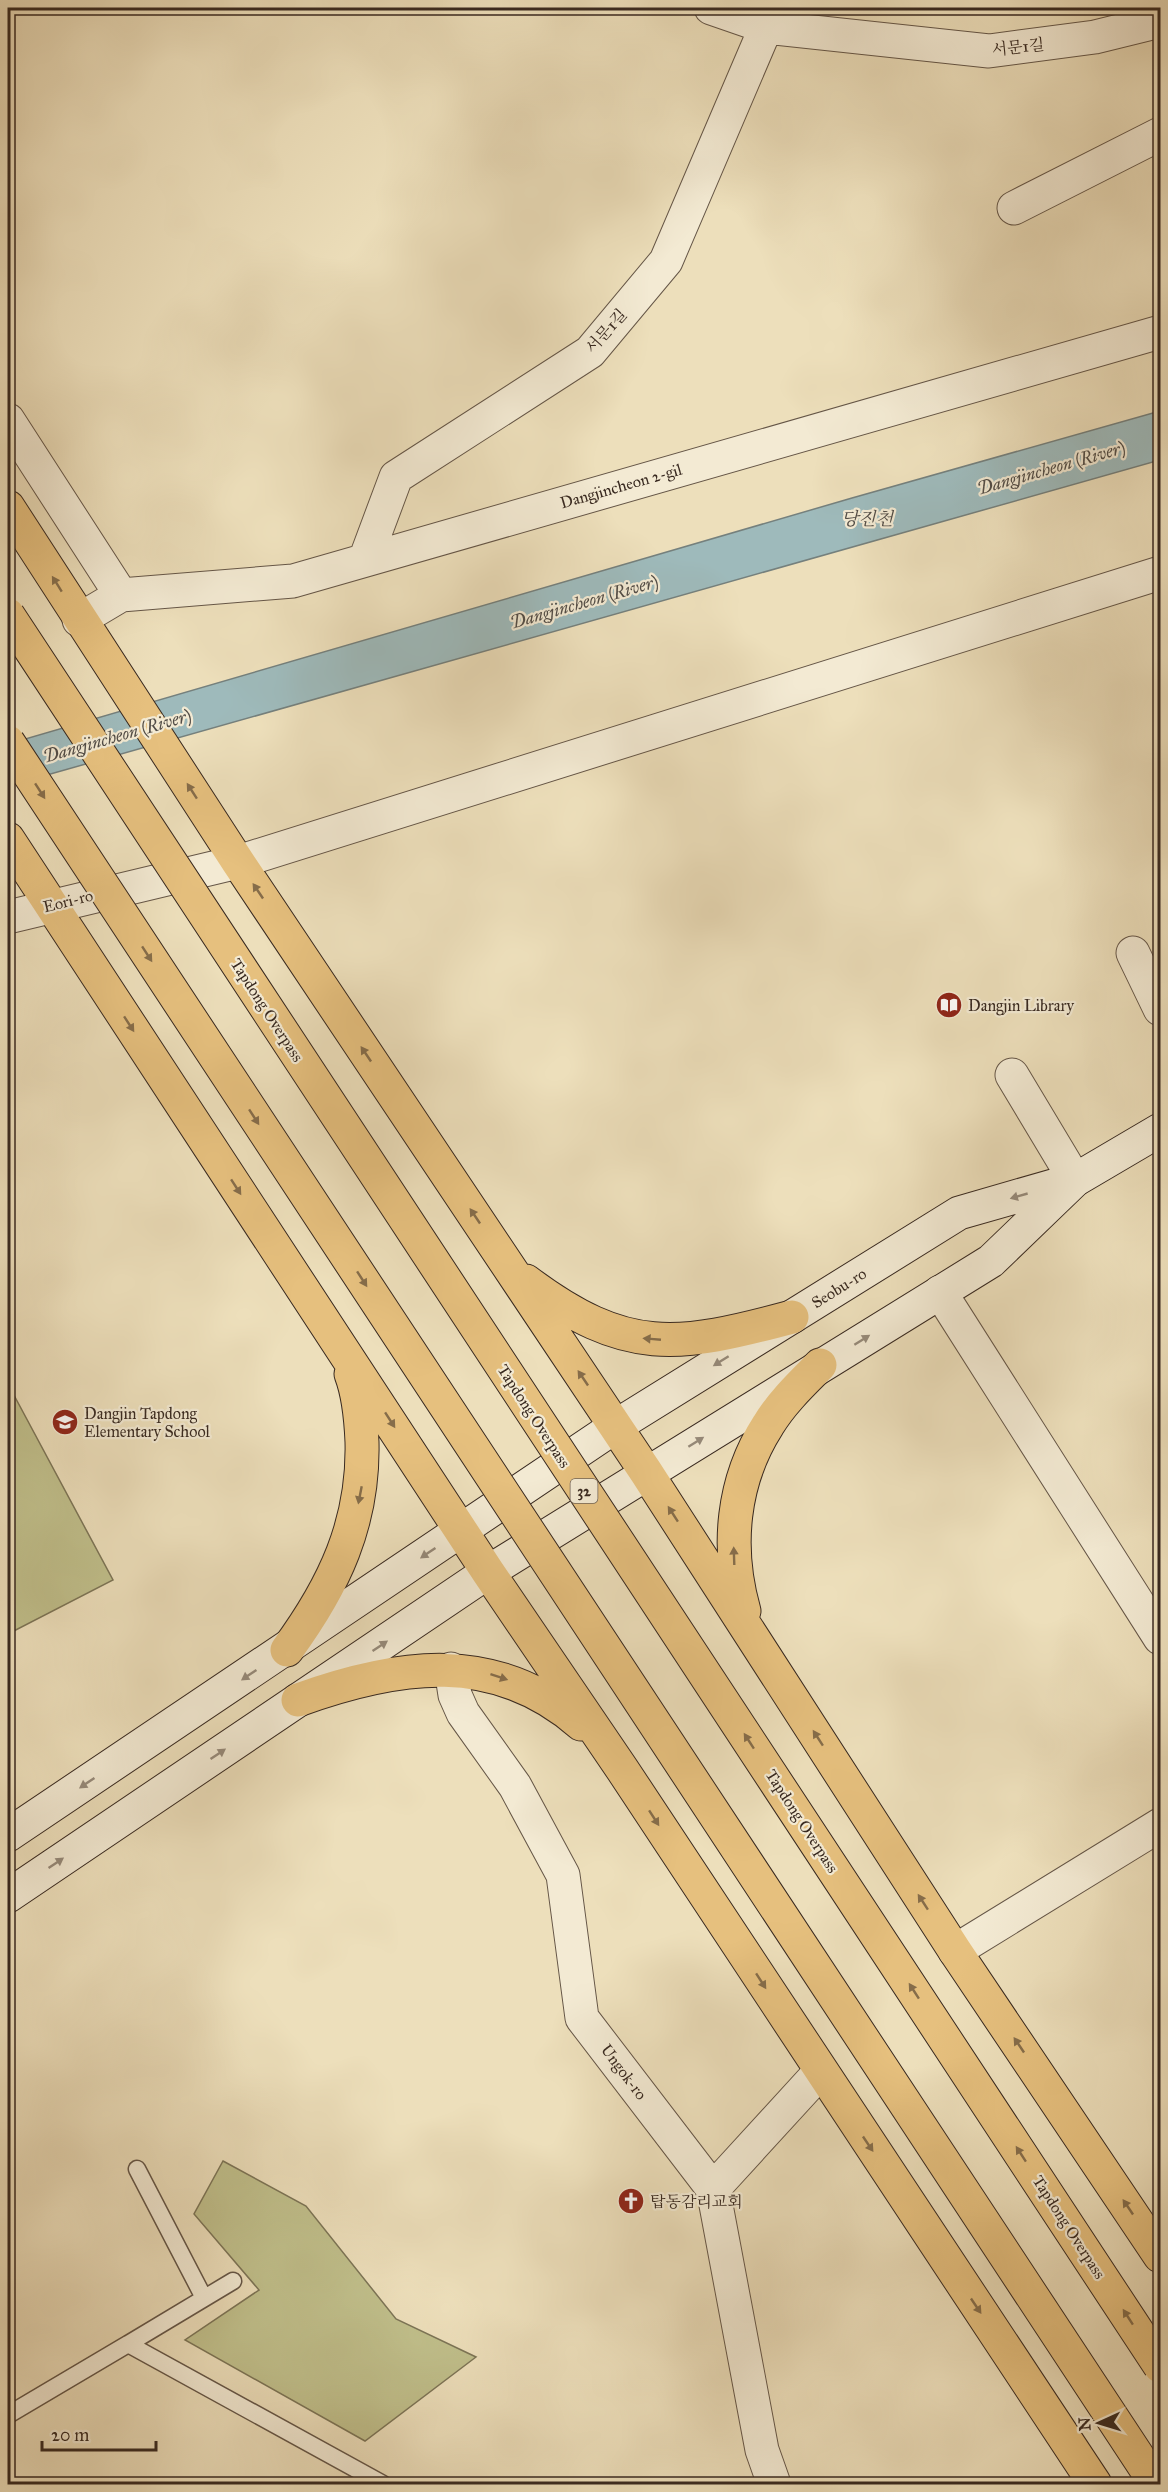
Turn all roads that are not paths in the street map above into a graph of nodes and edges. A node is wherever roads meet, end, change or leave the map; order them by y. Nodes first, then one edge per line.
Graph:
1 (711, 8) edge
2 (1161, 21) edge
3 (766, 27) junction
4 (1161, 134) edge
5 (1014, 208) dead end
6 (1161, 332) edge
7 (8, 420) edge
8 (8, 507) edge
9 (365, 560) junction
10 (1161, 573) edge
11 (121, 595) junction
12 (8, 615) edge
13 (84, 626) junction
14 (8, 742) edge
15 (8, 839) edge
16 (231, 851) junction
17 (44, 895) junction
18 (8, 917) edge
19 (1133, 953) dead end
20 (1161, 1009) edge
21 (1012, 1075) dead end
22 (1161, 1130) edge
23 (1075, 1180) junction
24 (501, 1255) junction
25 (940, 1292) junction
26 (792, 1317) junction
27 (335, 1336) junction
28 (820, 1365) junction
29 (616, 1426) junction
30 (646, 1472) junction
31 (462, 1529) junction
32 (488, 1572) junction
33 (750, 1633) junction
34 (1161, 1638) edge
35 (287, 1650) junction
36 (451, 1669) junction
37 (298, 1701) junction
38 (622, 1768) junction
39 (1161, 1825) edge
40 (8, 1835) edge
41 (8, 1896) edge
42 (955, 1951) junction
43 (820, 2072) junction
44 (137, 2169) dead end
45 (713, 2189) junction
46 (1161, 2256) edge
47 (233, 2281) dead end
48 (204, 2298) junction
49 (128, 2344) junction
50 (1161, 2366) edge
51 (8, 2415) edge
52 (383, 2484) edge
53 (774, 2484) edge
54 (1095, 2484) edge
55 (1156, 2484) edge

1 - 3 street, 서문1길
2 - 3 street, 서문1길
3 - 9 street, 서문1길
4 - 5 street
6 - 9 street, Dangjincheon 2-gil
7 - 11 street
13 -> 8 highway
9 - 11 street, Dangjincheon 2-gil
10 - 16 street, Eori-ro
11 - 13 street, Dangjincheon 2-gil
50 -> 12 highway, Tapdong Overpass / 32, bridge
16 -> 13 highway
14 -> 55 highway, bridge
15 - 17 highway
16 - 17 street, Eori-ro
24 -> 16 highway
17 - 18 street, Eori-ro
17 -> 27 highway
19 - 20 street
21 - 23 street
22 - 23 street, Seobu-ro
23 - 25 street, Seobu-ro
23 -> 26 street, Seobu-ro
26 -> 24 highway
29 -> 24 highway
28 -> 25 street, Seobu-ro
25 - 34 street
26 -> 29 street, Seobu-ro
27 -> 31 highway
27 -> 35 highway
30 -> 28 street, Seobu-ro
33 -> 28 highway
29 - 30 highway
29 - 31 street, Seobu-ro
30 - 32 street, Seobu-ro
33 -> 30 highway
31 - 32 highway
31 -> 35 street, Seobu-ro
37 -> 32 street, Seobu-ro
32 - 38 highway
42 -> 33 highway
35 -> 40 street, Seobu-ro
36 - 37 highway
36 -> 38 highway
36 - 45 street, Ungok-ro
41 -> 37 street, Seobu-ro
38 -> 43 highway
39 - 42 street
46 -> 42 highway
43 - 45 street
43 -> 54 highway
44 - 48 lane
45 - 53 street, Ungok-ro
47 - 48 lane
48 - 49 lane
49 - 51 lane
49 - 52 lane

